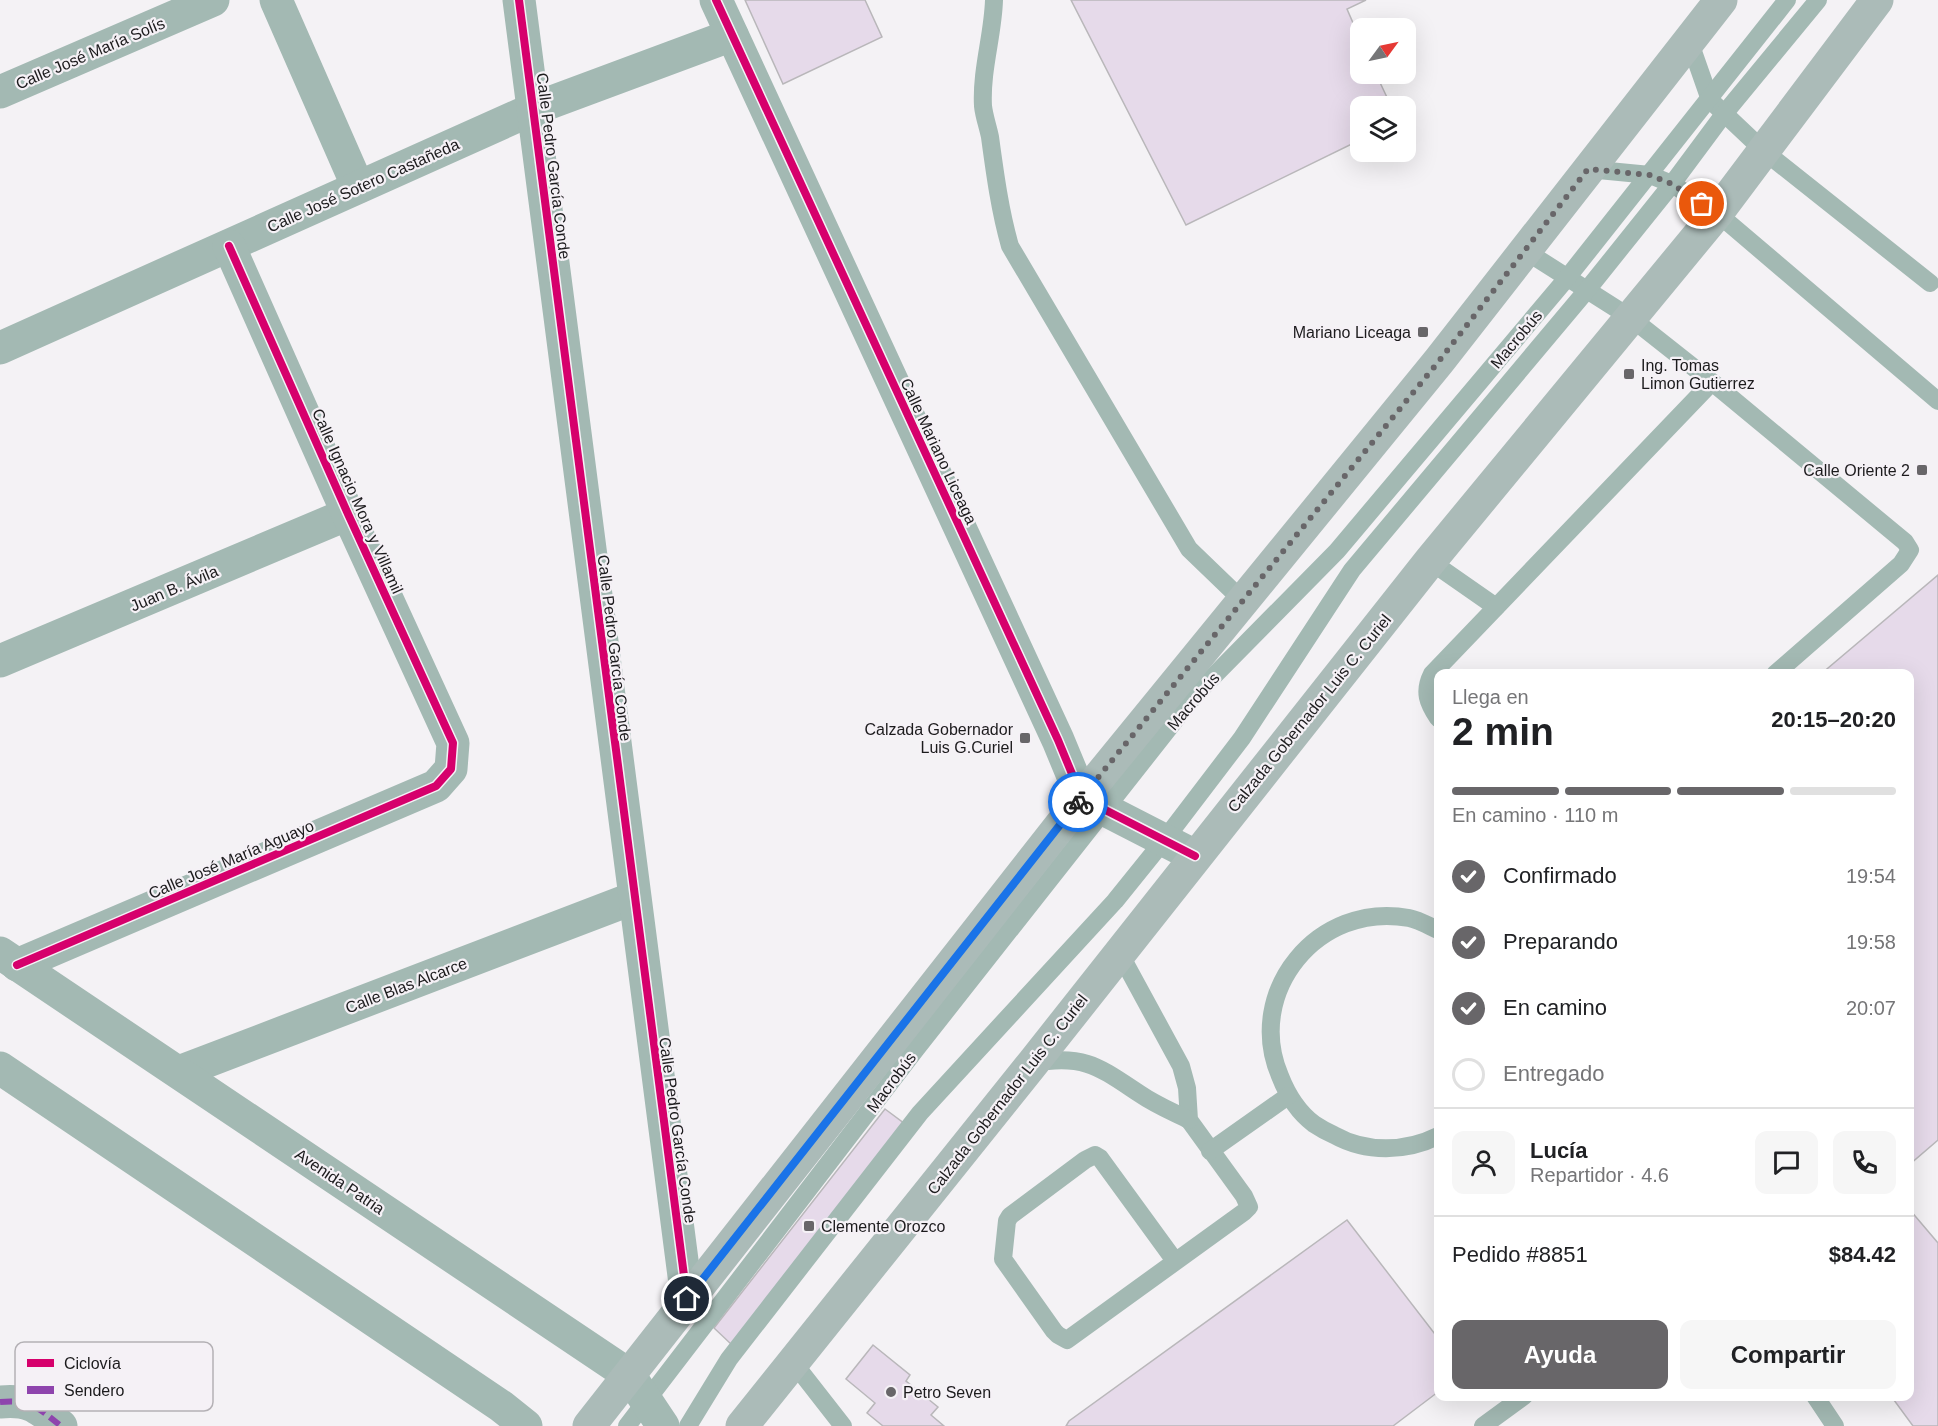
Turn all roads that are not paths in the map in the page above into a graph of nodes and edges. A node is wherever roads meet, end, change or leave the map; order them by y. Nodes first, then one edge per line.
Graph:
1 (213, 0) edge
2 (276, 0) edge
3 (519, 0) edge
4 (716, 0) edge
5 (994, 0) edge
6 (1721, 0) edge
7 (1787, 0) edge
8 (1818, 0) edge
9 (1877, 0) edge
10 (732, 35) junction
11 (1689, 40) junction
12 (0, 92) edge
13 (1710, 100) junction
14 (533, 109) junction
15 (1724, 114) junction
16 (1765, 152) junction
17 (1588, 169) junction
18 (1650, 175) junction
19 (1672, 184) junction
20 (358, 187) junction
21 (1717, 213) junction
22 (229, 246) junction
23 (1524, 250) junction
24 (1567, 278) junction
25 (1930, 283) dead end
26 (1587, 290) junction
27 (1630, 318) junction
28 (0, 348) edge
29 (1712, 382) junction
30 (1938, 401) edge
31 (348, 514) junction
32 (1430, 561) junction
33 (1243, 600) junction
34 (1496, 607) junction
35 (0, 661) edge
36 (1437, 669) edge
37 (1781, 669) edge
38 (1434, 672) edge
39 (1434, 710) edge
40 (451, 769) joint
41 (1094, 803) junction
42 (1165, 839) junction
43 (1196, 856) junction
44 (634, 898) junction
45 (1434, 928) edge
46 (1119, 952) junction
47 (9, 959) edge
48 (1033, 1063) junction
49 (0, 1068) edge
50 (179, 1072) junction
51 (1288, 1096) junction
52 (1190, 1120) junction
53 (1434, 1138) edge
54 (1210, 1151) junction
55 (1175, 1261) junction
56 (687, 1299) junction
57 (793, 1362) junction
58 (15, 1401) edge
59 (647, 1401) edge
60 (1517, 1401) edge
61 (1818, 1401) edge
62 (0, 1402) edge
63 (42, 1411) edge
64 (62, 1426) edge
65 (526, 1426) edge
66 (589, 1426) edge
67 (627, 1426) edge
68 (688, 1426) edge
69 (742, 1426) edge
70 (843, 1426) edge
71 (1483, 1426) edge
72 (1835, 1426) edge

1 - 12 street, Calle José María Solís
2 - 20 street
3 - 14 street, Calle Pedro García Conde
4 - 10 street, Calle Mariano Liceaga
5 - 33 lane
6 - 11 main road
7 - 13 lane, Macrobús
8 - 15 lane, Macrobús
9 - 16 main road, Calzada Gobernador Luis C. Curiel
10 - 14 street, Calle José Sotero Castañeda
10 - 41 street, Calle Mariano Liceaga
11 - 13 lane
11 - 17 main road
13 - 15 lane
13 - 18 lane, Macrobús
14 - 20 street, Calle José Sotero Castañeda
14 - 44 street, Calle Pedro García Conde
15 - 16 lane
15 - 19 lane, Macrobús
16 - 21 main road, Calzada Gobernador Luis C. Curiel
16 - 25 lane
17 - 18 lane
17 - 23 main road
18 - 19 lane
18 - 24 lane, Macrobús
19 - 21 lane
19 - 26 lane, Macrobús
20 - 22 street, Calle José Sotero Castañeda
21 - 27 main road, Calzada Gobernador Luis C. Curiel
21 - 30 lane
22 - 28 street, Calle José Sotero Castañeda
22 - 31 street, Calle Ignacio Mora y Villamil
23 - 24 lane
23 - 33 main road
24 - 26 lane
24 - 41 lane, Macrobús
26 - 27 lane
26 - 42 lane, Macrobús
27 - 29 lane
27 - 32 main road, Calzada Gobernador Luis C. Curiel
29 - 34 lane
29 - 37 lane
31 - 35 street, Juan B. Ávila
31 - 40 street, Calle Ignacio Mora y Villamil
32 - 34 lane
32 - 43 main road, Calzada Gobernador Luis C. Curiel
33 - 41 main road
34 - 36 lane
38 - 39 lane
40 - 47 street, Calle José María Aguayo
41 - 42 street
41 - 56 main road
41 - 59 lane, Macrobús
42 - 43 street
42 - 68 lane, Macrobús
43 - 46 main road, Calzada Gobernador Luis C. Curiel
44 - 50 street, Calle Blas Alcarce
44 - 56 street, Calle Pedro García Conde
45 - 51 lane
46 - 48 main road, Calzada Gobernador Luis C. Curiel
46 - 52 lane
47 - 50 street, Avenida Patria
48 - 52 lane
48 - 57 main road, Calzada Gobernador Luis C. Curiel
49 - 65 street
50 - 59 street, Avenida Patria
51 - 53 lane
51 - 54 lane
52 - 54 lane
54 - 55 lane
55 - 55 lane
56 - 59 main road
57 - 69 main road, Calzada Gobernador Luis C. Curiel
57 - 70 lane
58 - 62 street
59 - 66 main road
59 - 67 lane, Macrobús
60 - 71 lane
61 - 72 lane
63 - 64 street

